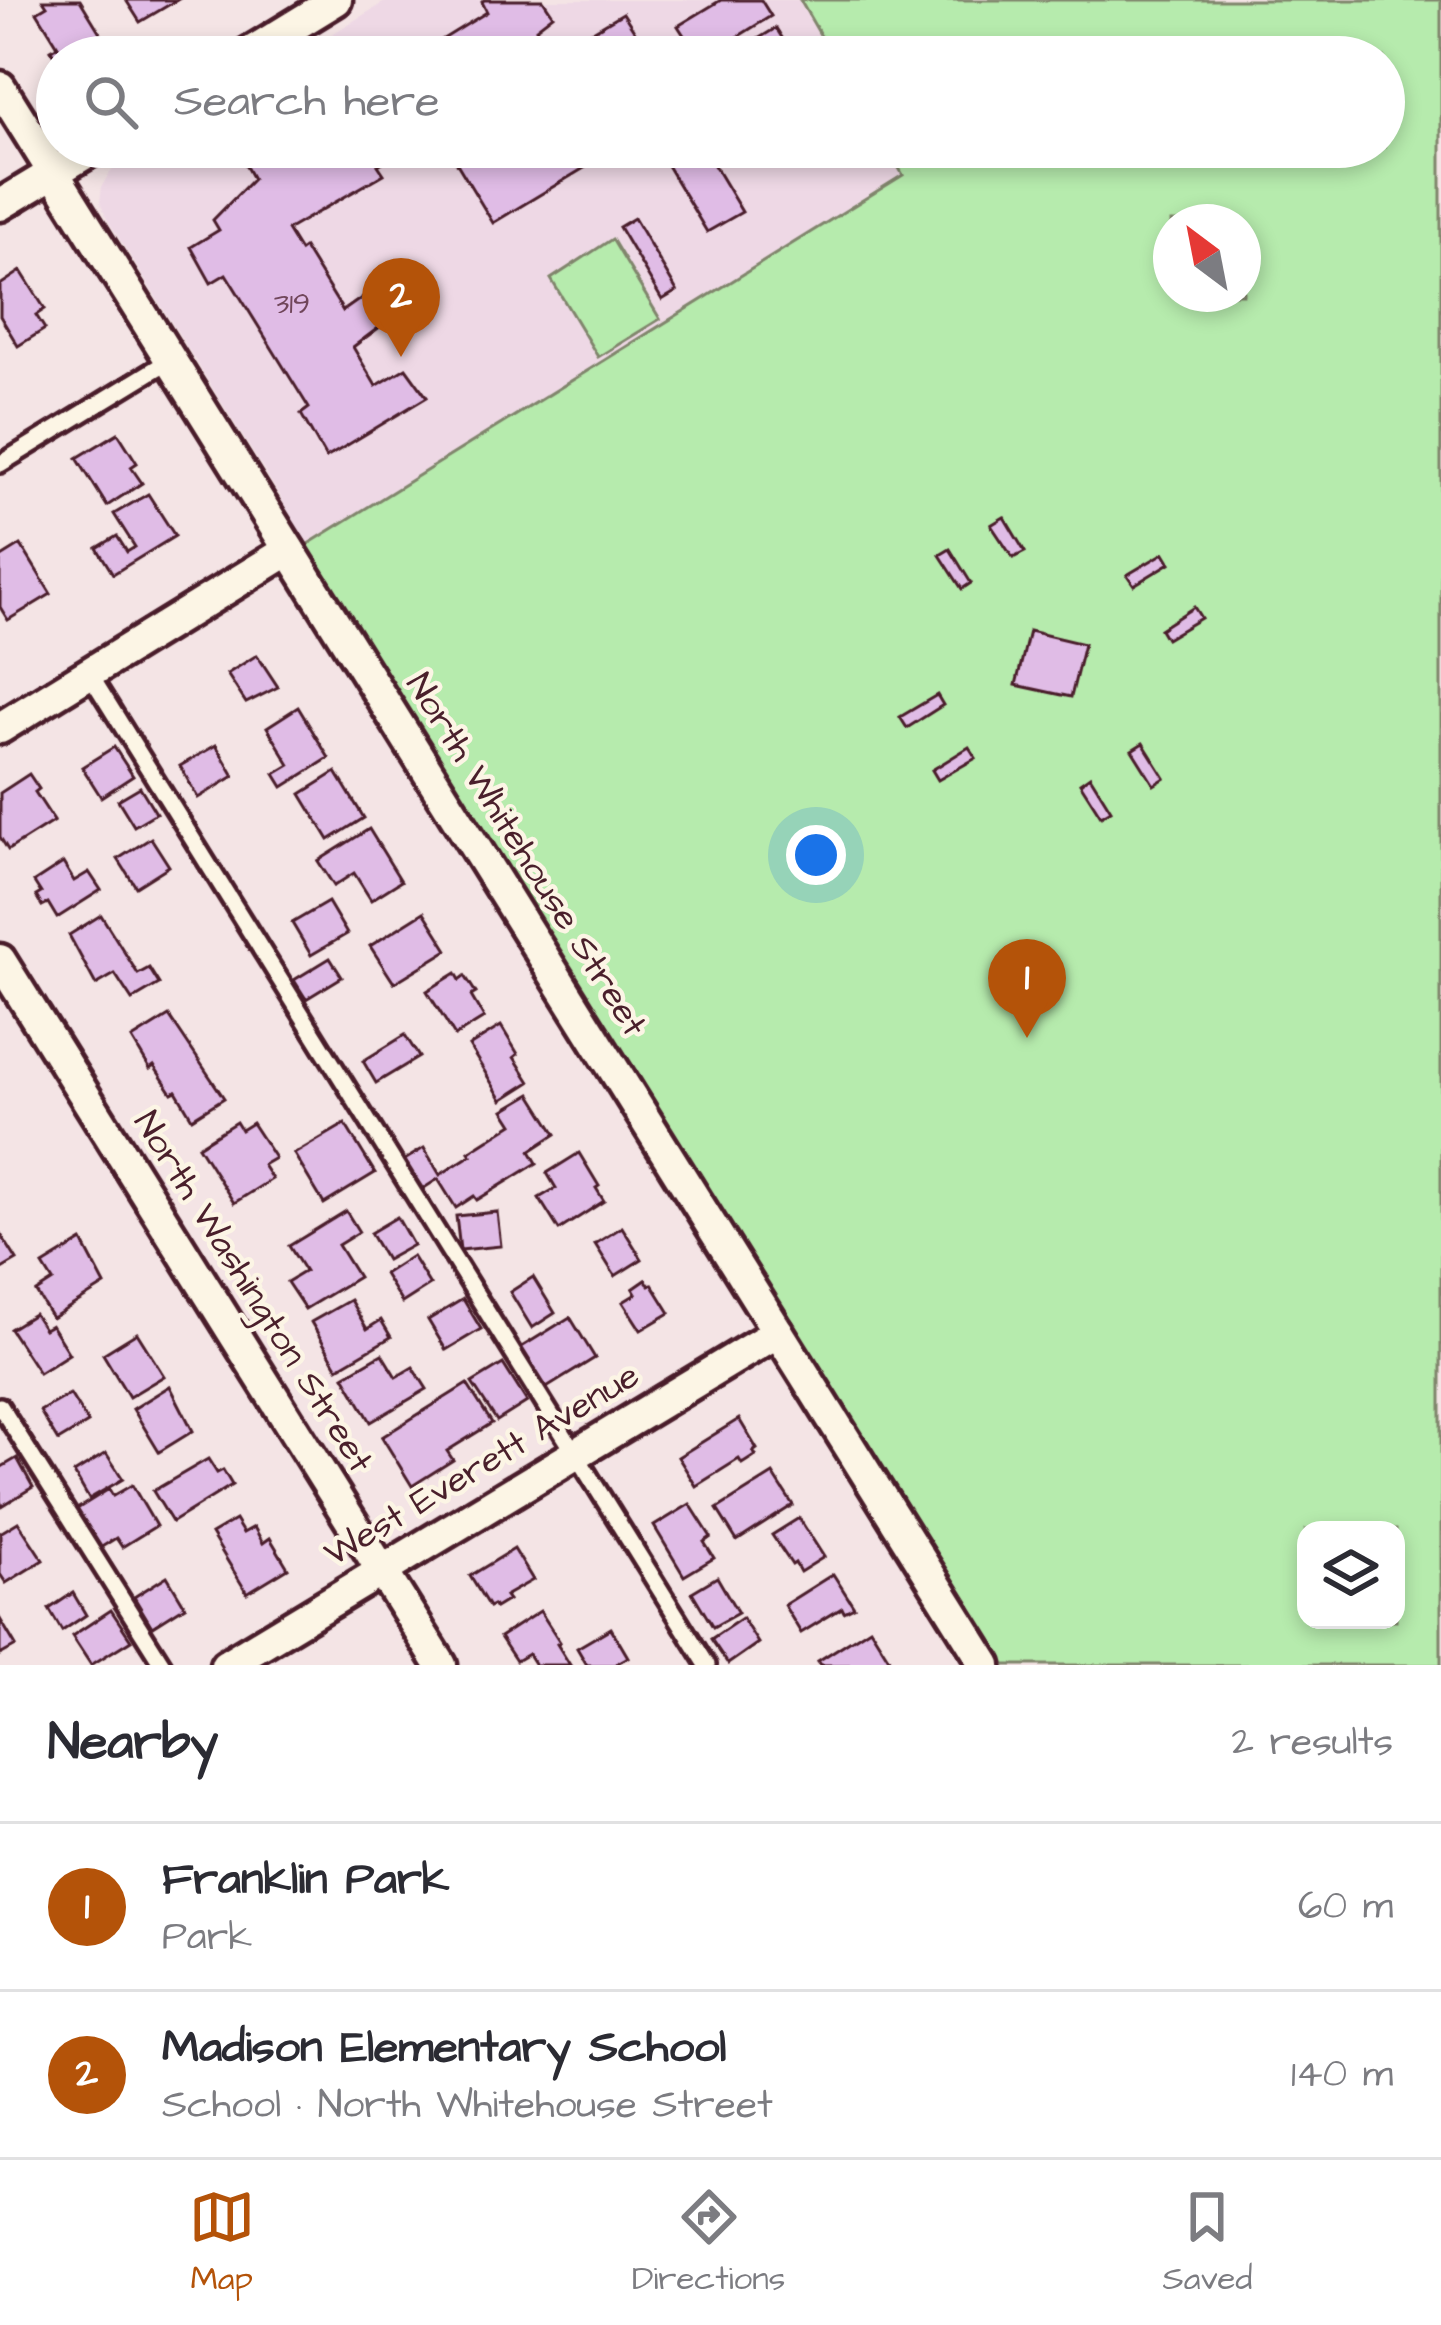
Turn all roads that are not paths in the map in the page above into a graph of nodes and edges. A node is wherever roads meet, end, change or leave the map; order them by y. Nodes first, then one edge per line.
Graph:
1 (336, 0) edge
2 (277, 36) edge
3 (0, 87) edge
4 (36, 144) edge
5 (51, 168) edge
6 (62, 168) edge
7 (54, 173) junction
8 (0, 205) edge
9 (170, 360) junction
10 (0, 464) edge
11 (289, 550) junction
12 (89, 673) junction
13 (0, 728) edge
14 (0, 960) edge
15 (778, 1332) junction
16 (0, 1406) edge
17 (577, 1453) junction
18 (382, 1570) junction
19 (163, 1665) edge
20 (226, 1665) edge
21 (441, 1665) edge
22 (707, 1665) edge
23 (986, 1665) edge

1 - 2 street
3 - 4 street, North Whitehouse Street
5 - 7 street, North Whitehouse Street
6 - 7 street
7 - 8 street
7 - 9 street, North Whitehouse Street
9 - 10 lane
9 - 11 street, North Whitehouse Street
11 - 12 street
11 - 15 street, North Whitehouse Street
12 - 13 street
12 - 17 lane
14 - 18 street, North Washington Street
15 - 17 street, West Everett Avenue
15 - 23 street, North Whitehouse Street
16 - 19 lane
17 - 18 street, West Everett Avenue
17 - 22 lane
18 - 20 street, West Everett Avenue
18 - 21 street, North Washington Street

